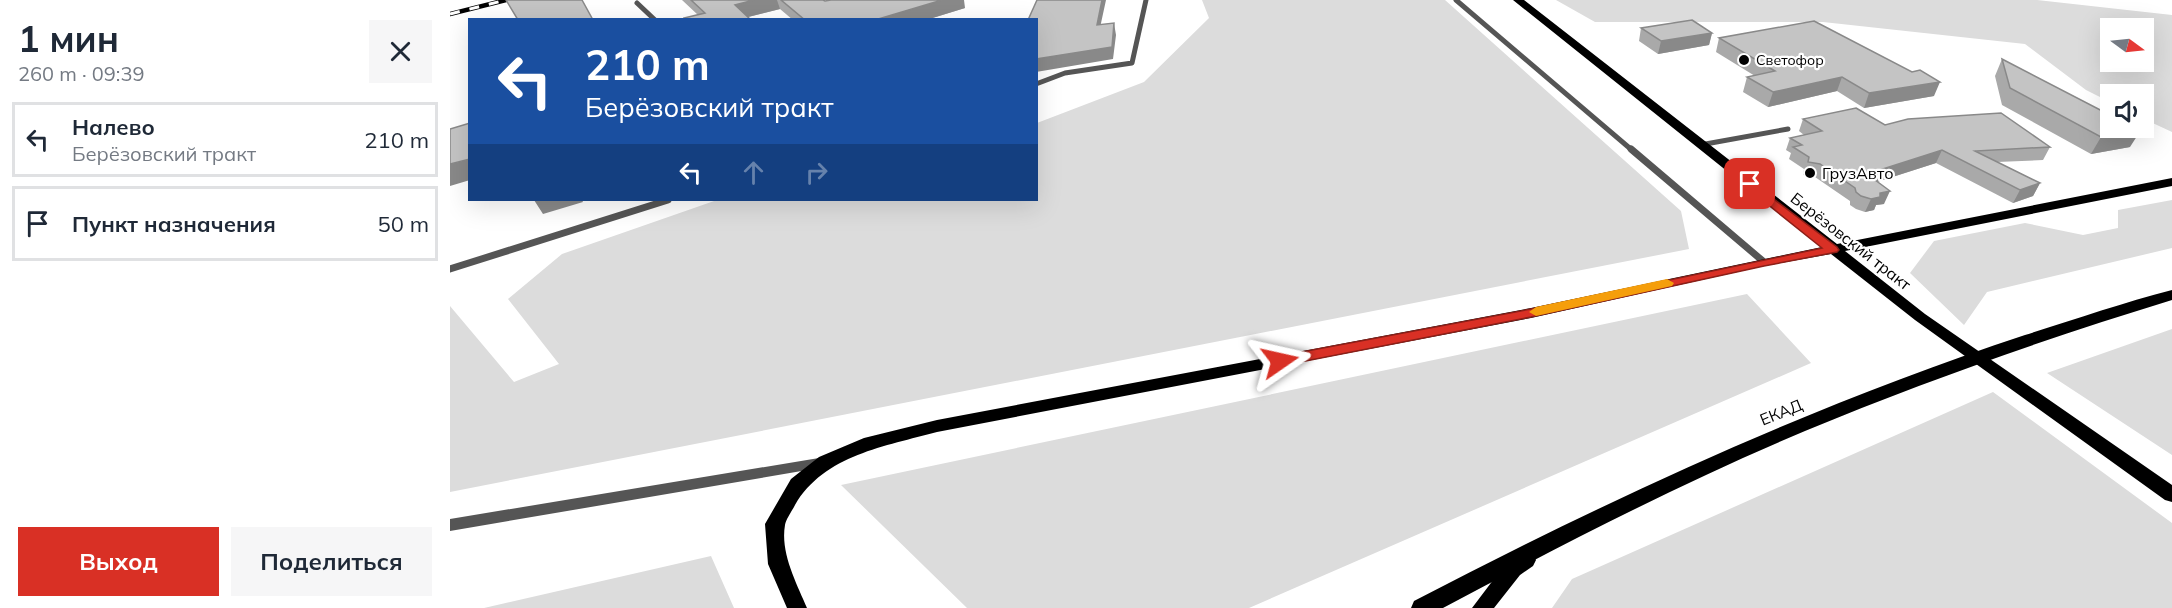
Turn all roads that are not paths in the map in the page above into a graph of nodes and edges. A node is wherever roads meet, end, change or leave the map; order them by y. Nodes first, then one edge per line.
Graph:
1 (1146, 0) edge
2 (1456, 0) edge
3 (1518, 0) edge
4 (637, 3) dead end
5 (653, 18) edge
6 (1038, 83) edge
7 (1788, 129) dead end
8 (1700, 145) junction
9 (2172, 182) edge
10 (665, 201) edge
11 (1833, 250) junction
12 (1764, 262) junction
13 (450, 269) edge
14 (2172, 295) edge
15 (825, 462) junction
16 (2172, 495) edge
17 (450, 525) edge
18 (1557, 537) junction
19 (796, 608) edge
20 (1422, 608) edge
21 (1482, 608) edge

1 - 6 lane
2 - 12 lane
3 - 8 main road, Берёзовский тракт
4 - 5 lane
7 - 8 lane
8 - 11 main road, Берёзовский тракт
9 - 11 main road
10 - 13 lane
11 - 12 main road
11 - 16 main road, Берёзовский тракт
12 - 15 main road
14 - 18 highway, ЕКАД
15 - 17 street
15 - 19 main road
18 - 20 highway, ЕКАД
18 - 21 main road

